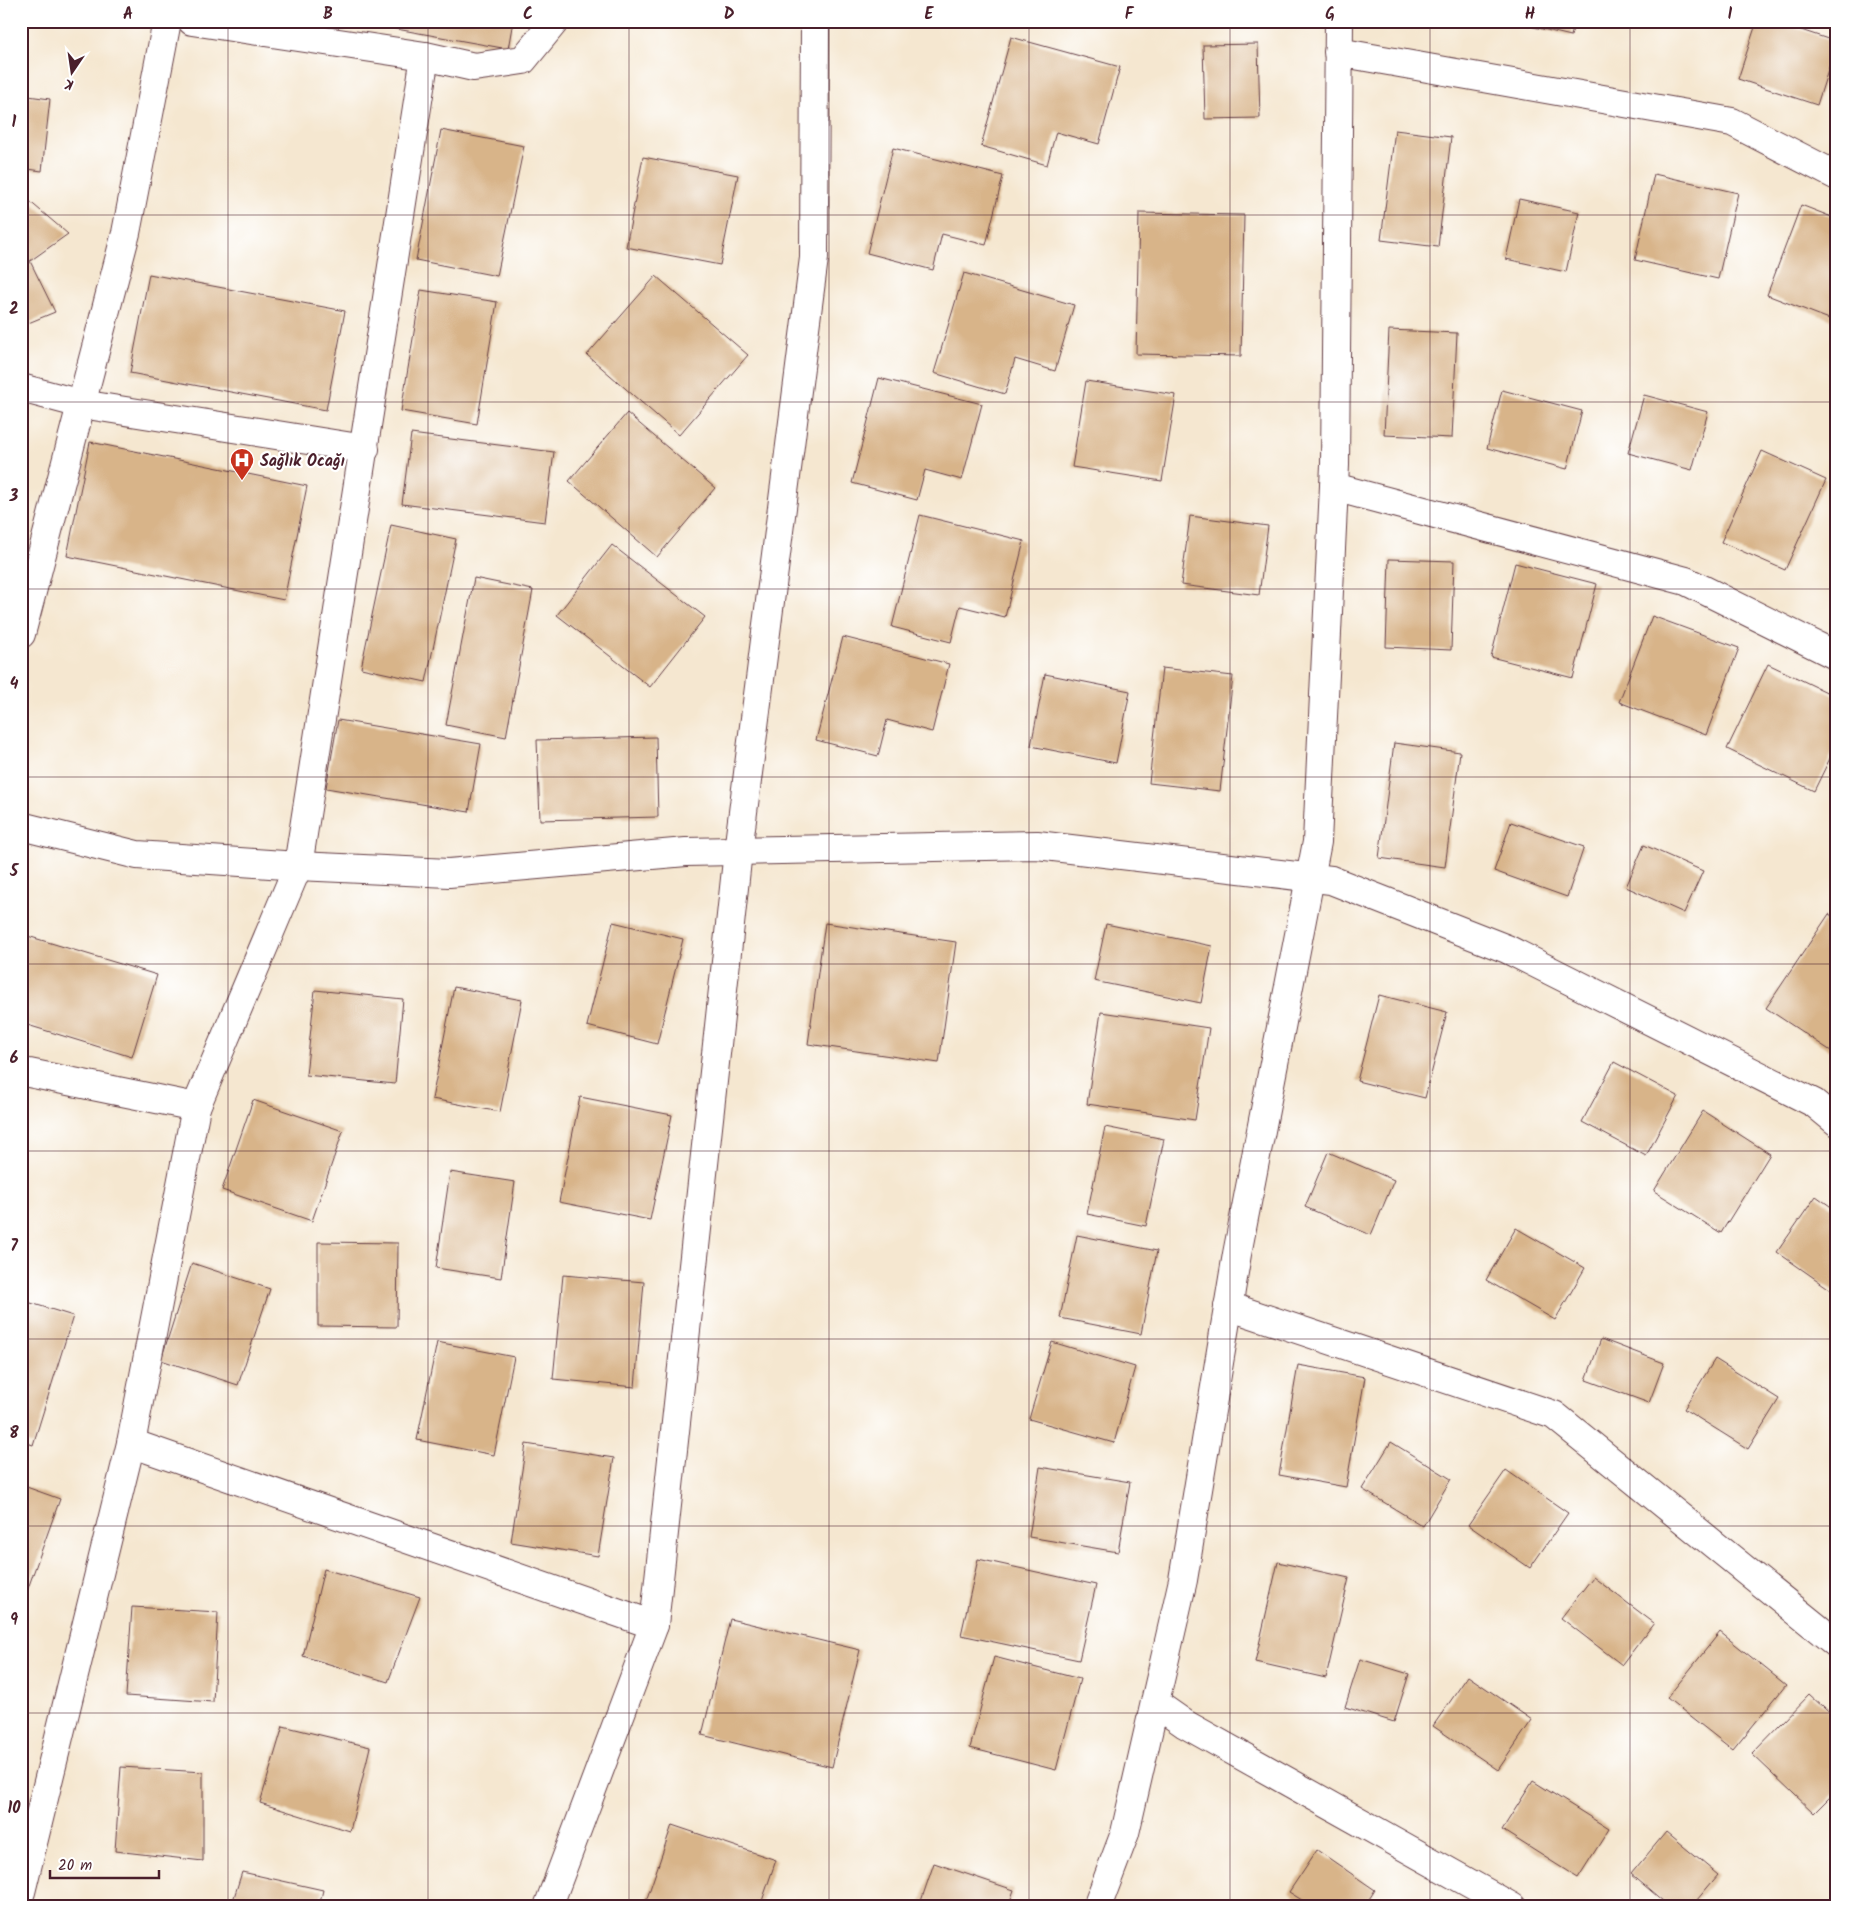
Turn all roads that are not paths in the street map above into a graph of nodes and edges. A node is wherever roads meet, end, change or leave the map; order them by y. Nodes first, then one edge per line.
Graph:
1 (167, 21) edge
2 (192, 21) edge
3 (555, 21) edge
4 (815, 21) edge
5 (1338, 21) edge
6 (1338, 52) junction
7 (425, 56) junction
8 (1837, 176) edge
9 (21, 388) edge
10 (81, 404) junction
11 (364, 448) junction
12 (1334, 487) junction
13 (21, 634) edge
14 (1837, 656) edge
15 (21, 826) edge
16 (738, 851) junction
17 (298, 866) junction
18 (1311, 877) junction
19 (21, 1074) edge
20 (196, 1106) junction
21 (1837, 1122) edge
22 (1228, 1306) junction
23 (131, 1443) junction
24 (654, 1625) junction
25 (1837, 1644) edge
26 (1154, 1704) junction
27 (21, 1892) edge
28 (548, 1907) edge
29 (1097, 1907) edge
30 (1512, 1907) edge

1 - 10 street
2 - 7 street
3 - 7 street
4 - 16 street
5 - 6 street
6 - 8 street
6 - 12 street
7 - 11 street
9 - 10 street
10 - 11 street
10 - 13 street
11 - 17 street
12 - 14 street
12 - 18 street
15 - 17 street
16 - 17 street
16 - 18 street
16 - 24 street
17 - 20 street
18 - 21 street
18 - 22 street
19 - 20 street
20 - 23 street
22 - 25 street
22 - 26 street
23 - 24 street
23 - 27 street
24 - 28 street
26 - 29 street
26 - 30 street

